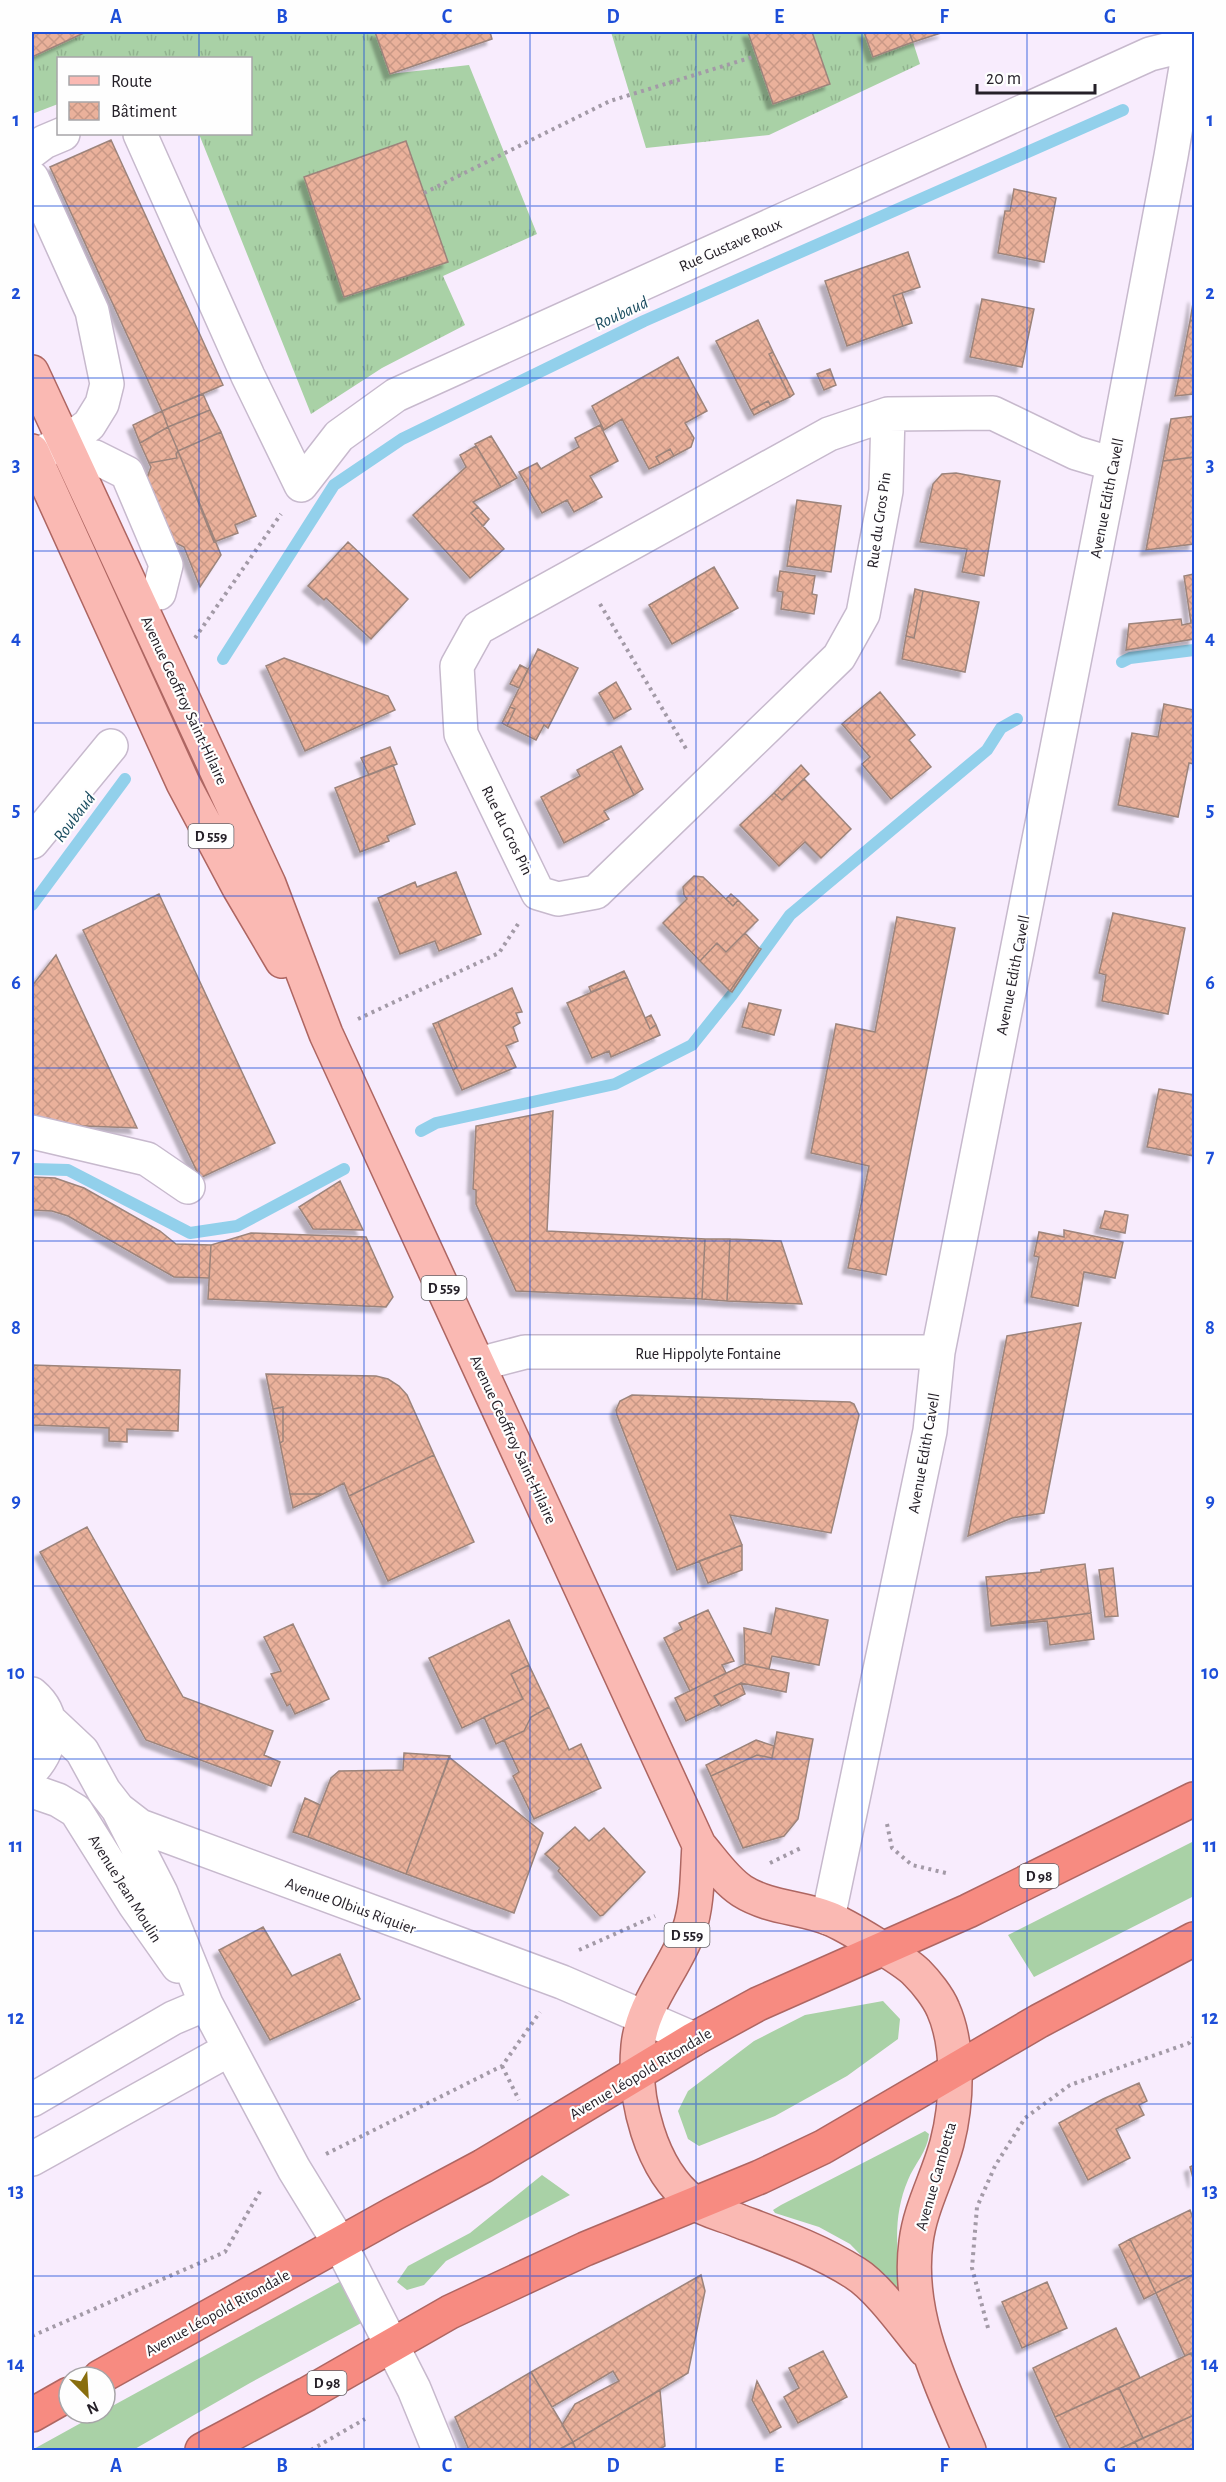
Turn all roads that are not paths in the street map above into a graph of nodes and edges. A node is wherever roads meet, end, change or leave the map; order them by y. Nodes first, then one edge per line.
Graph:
1 (1190, 41) edge
2 (61, 135) edge
3 (140, 135) edge
4 (32, 151) edge
5 (1183, 156) edge
6 (32, 178) edge
7 (32, 372) edge
8 (888, 414) junction
9 (78, 454) junction
10 (36, 462) edge
11 (1113, 464) junction
12 (146, 478) dead end
13 (172, 541) dead end
14 (152, 604) junction
15 (112, 629) junction
16 (111, 746) dead end
17 (32, 842) edge
18 (326, 1034) junction
19 (32, 1132) edge
20 (188, 1187) dead end
21 (938, 1352) junction
22 (479, 1364) junction
23 (37, 1698) edge
24 (32, 1770) edge
25 (32, 1791) edge
26 (1194, 1799) edge
27 (118, 1809) junction
28 (699, 1845) junction
29 (828, 1918) junction
30 (1194, 1939) edge
31 (881, 1948) junction
32 (206, 2004) junction
33 (645, 2018) junction
34 (694, 2039) junction
35 (230, 2049) junction
36 (955, 2068) junction
37 (638, 2075) junction
38 (32, 2100) edge
39 (32, 2159) edge
40 (694, 2204) junction
41 (340, 2244) junction
42 (392, 2346) junction
43 (928, 2355) junction
44 (117, 2368) edge
45 (57, 2401) edge
46 (32, 2415) edge
47 (202, 2451) edge
48 (439, 2451) edge
49 (969, 2451) edge

1 - 3 street, Rue Gustave Roux
1 - 5 street, Avenue Edith Cavell
2 - 4 street
5 - 11 street, Avenue Edith Cavell
6 - 9 street
7 - 9 main road, Avenue Geoffroy Saint-Hilaire / D 559
8 - 8 street, Rue du Gros Pin
8 - 11 street, Rue du Gros Pin
9 - 10 street
9 - 12 street
9 - 14 main road, Avenue Geoffroy Saint-Hilaire / D 559
9 - 14 street
10 - 15 main road, Avenue Geoffroy Saint-Hilaire / D 559
11 - 21 street, Avenue Edith Cavell
13 - 14 street
14 - 15 street
14 - 18 main road, Avenue Geoffroy Saint-Hilaire / D 559
15 - 18 main road, Avenue Geoffroy Saint-Hilaire / D 559
16 - 17 street
18 - 22 main road, Avenue Geoffroy Saint-Hilaire / D 559
19 - 20 street
21 - 22 street, Rue Hippolyte Fontaine
21 - 29 street, Avenue Edith Cavell
22 - 28 main road, Avenue Geoffroy Saint-Hilaire / D 559
23 - 24 street
23 - 27 street, Avenue Olbius Riquier
25 - 32 street, Avenue Jean Moulin
26 - 31 highway, Avenue Léopold Ritondale / D 98
27 - 32 street, Avenue Jean Moulin
27 - 33 street, Avenue Olbius Riquier
28 - 29 main road, Avenue Geoffroy Saint-Hilaire / D 559
28 - 33 main road, D 559
29 - 31 main road, Avenue Geoffroy Saint-Hilaire / D 559
30 - 36 highway, D 98
31 - 34 highway, Avenue Léopold Ritondale / D 98
31 - 36 main road, D 559
32 - 35 street, Avenue Jean Moulin
32 - 38 street
33 - 34 street, Avenue Olbius Riquier
33 - 37 main road, D 559
34 - 37 highway, Avenue Léopold Ritondale / D 98
35 - 39 street
35 - 41 street, Avenue Jean Moulin
36 - 40 highway, D 98
36 - 43 main road, Avenue Gambetta
37 - 40 main road, D 559
37 - 41 highway, Avenue Léopold Ritondale / D 98
40 - 42 highway, D 98
40 - 43 main road, Avenue Gambetta
41 - 42 street, Avenue Jean Moulin
41 - 44 highway, Avenue Léopold Ritondale / D 98
42 - 47 highway, D 98
42 - 48 street
43 - 49 main road, Avenue Gambetta
45 - 46 highway

